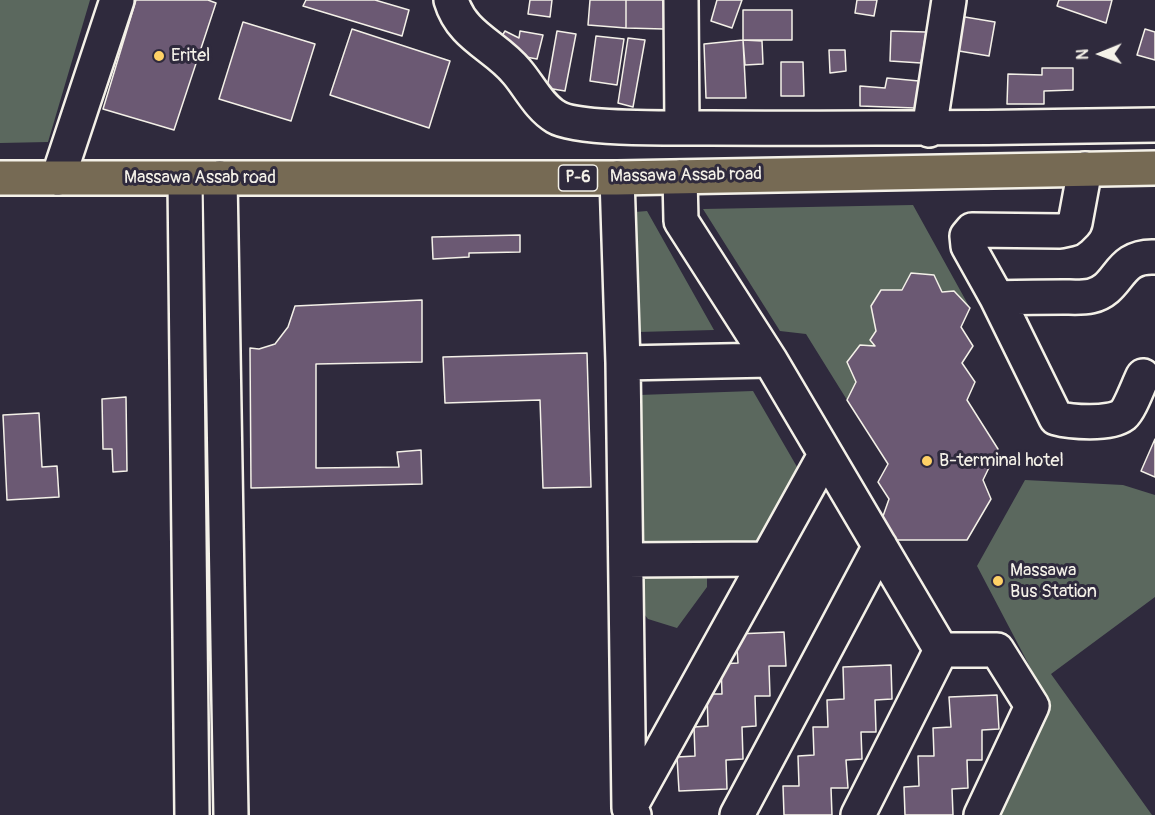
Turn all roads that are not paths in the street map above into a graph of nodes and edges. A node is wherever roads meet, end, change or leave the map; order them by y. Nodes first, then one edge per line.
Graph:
1 (117, 0) edge
2 (451, 0) edge
3 (681, 0) edge
4 (949, 0) edge
5 (1155, 125) edge
6 (682, 128) junction
7 (929, 130) junction
8 (1155, 168) edge
9 (1085, 169) junction
10 (680, 177) junction
11 (0, 178) edge
12 (58, 178) junction
13 (220, 178) junction
14 (618, 178) junction
15 (184, 179) junction
16 (1155, 257) edge
17 (997, 298) junction
18 (770, 360) junction
19 (623, 363) junction
20 (1143, 376) dead end
21 (825, 455) junction
22 (880, 546) junction
23 (767, 559) junction
24 (627, 560) junction
25 (941, 650) junction
26 (632, 812) edge
27 (192, 815) edge
28 (231, 815) edge
29 (737, 815) edge
30 (858, 815) edge
31 (981, 815) edge

1 - 12 street
2 - 6 street
3 - 6 street
4 - 7 street
5 - 7 street
6 - 7 street
8 - 9 highway, Massawa Assab road / P-6
9 - 10 highway, Massawa Assab road / P-6
9 - 17 street
10 - 14 highway, Massawa Assab road / P-6
10 - 18 street
11 - 12 highway, Massawa Assab road / P-6
12 - 15 highway, Massawa Assab road / P-6
13 - 14 highway, Massawa Assab road / P-6
13 - 15 highway, Massawa Assab road / P-6
13 - 28 street
14 - 19 street
15 - 27 street
16 - 17 street
17 - 20 street
18 - 19 street
18 - 21 street
19 - 24 street
21 - 22 street
21 - 23 street
22 - 25 street
22 - 29 street
23 - 24 street
23 - 26 street
24 - 26 street
25 - 30 street
25 - 31 street

